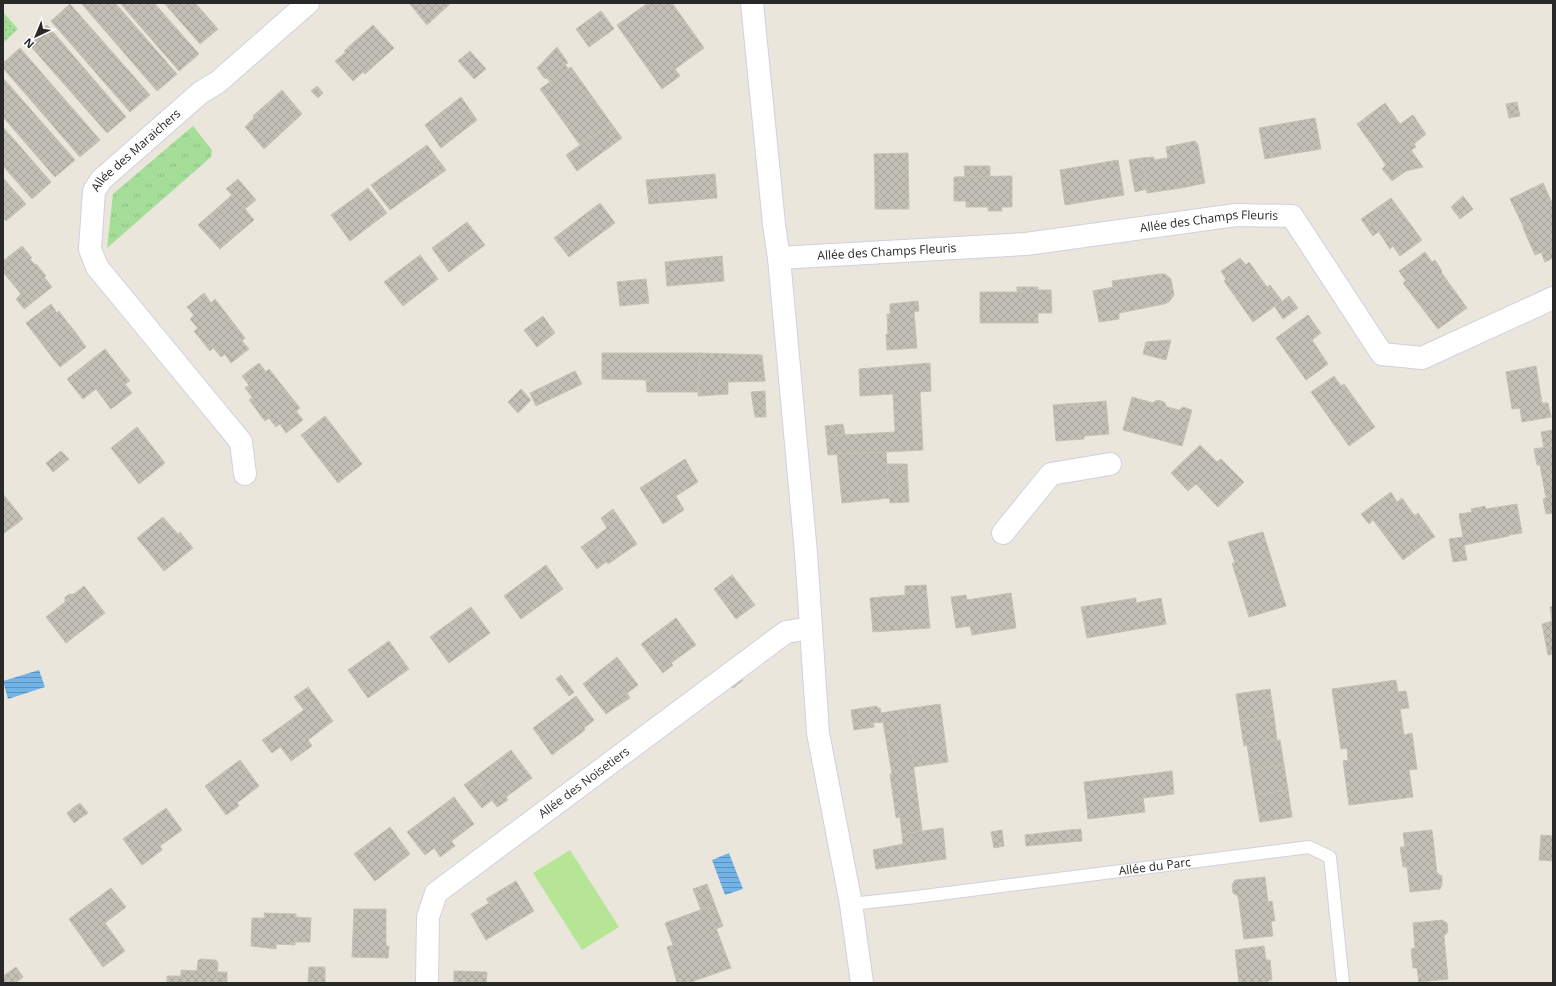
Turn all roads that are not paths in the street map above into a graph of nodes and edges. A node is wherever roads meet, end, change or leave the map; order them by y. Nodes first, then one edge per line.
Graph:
1 (308, 3) edge
2 (752, 3) edge
3 (779, 258) junction
4 (1553, 298) edge
5 (1110, 464) dead end
6 (244, 474) dead end
7 (1003, 532) dead end
8 (810, 628) junction
9 (850, 904) junction
10 (427, 983) edge
11 (862, 983) edge
12 (1344, 983) edge

1 - 6 street, Allée des Maraichers
2 - 3 street
3 - 4 street, Allée des Champs Fleuris
3 - 8 street
5 - 7 street
8 - 9 street
8 - 10 street, Allée des Noisetiers
9 - 11 street
9 - 12 lane, Allée du Parc

